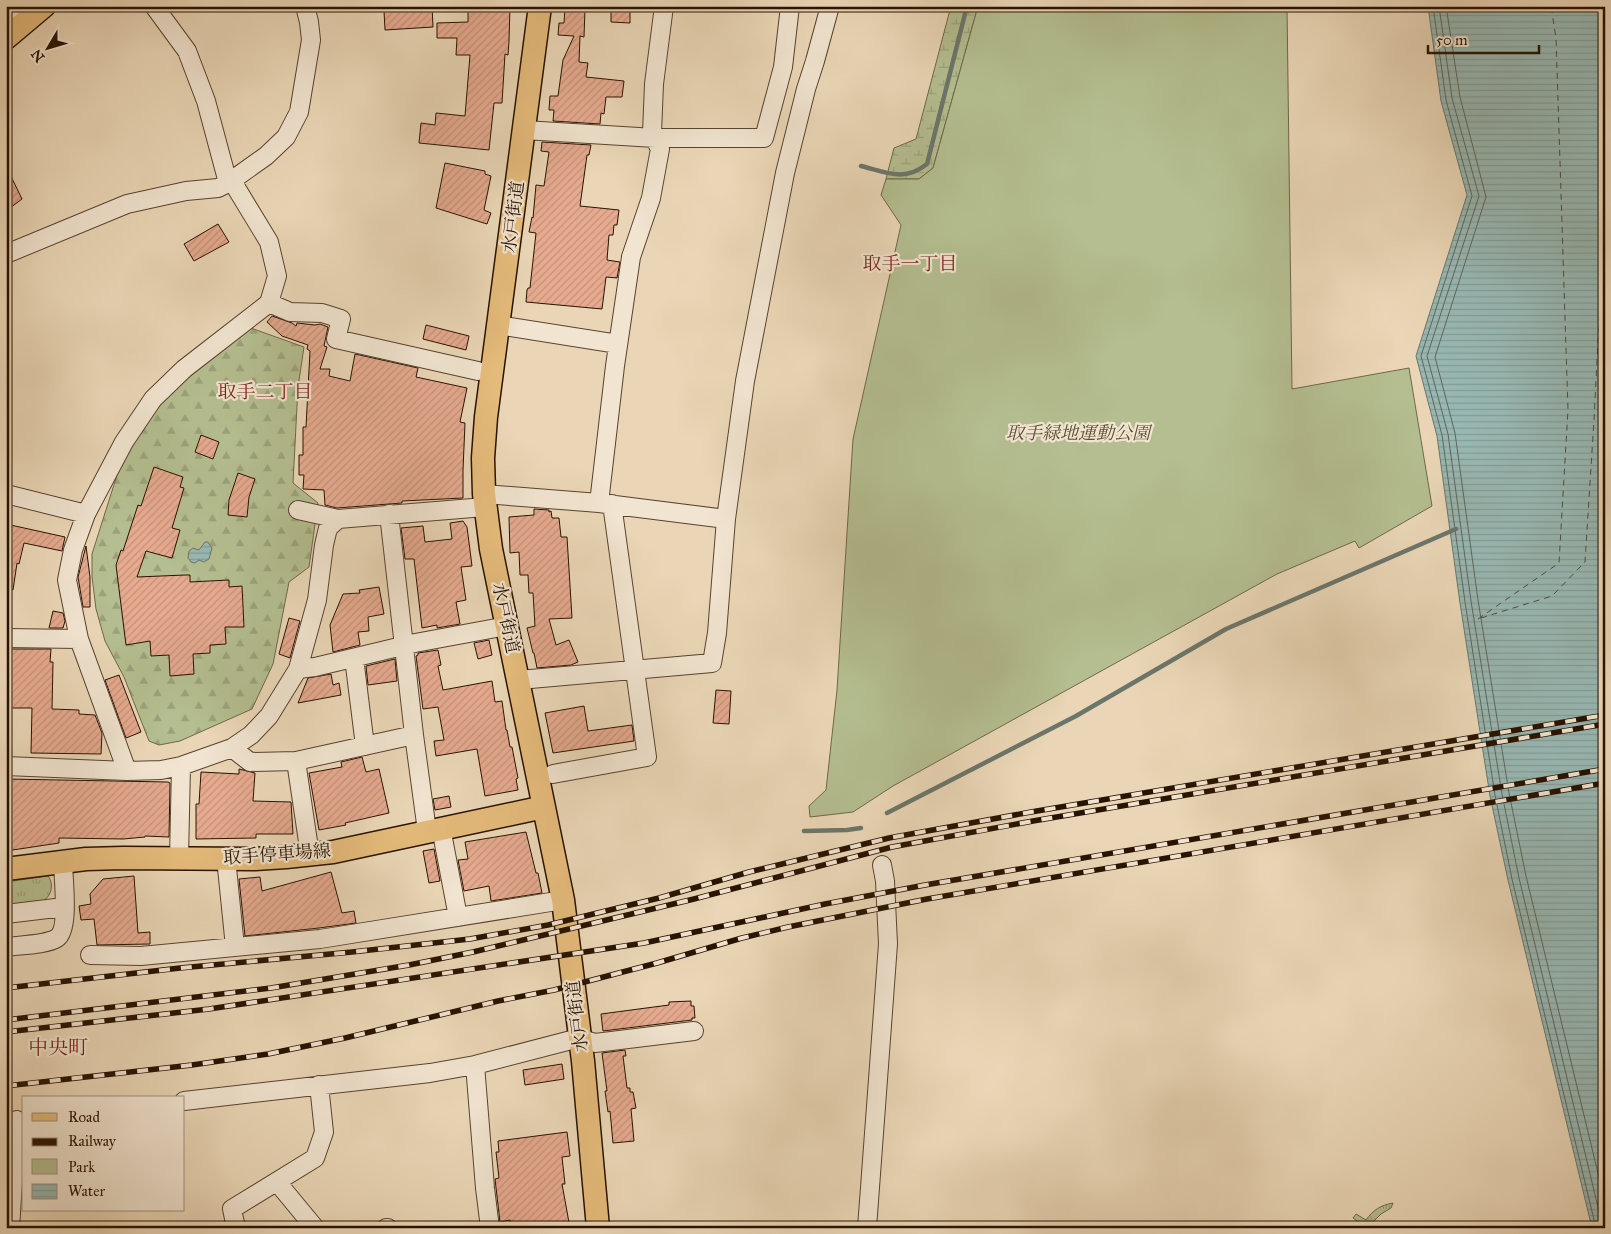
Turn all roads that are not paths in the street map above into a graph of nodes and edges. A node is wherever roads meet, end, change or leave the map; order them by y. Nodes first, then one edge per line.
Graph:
1 (8, 6) edge
2 (44, 6) edge
3 (154, 6) edge
4 (305, 6) edge
5 (540, 6) edge
6 (664, 6) edge
7 (790, 6) edge
8 (830, 6) edge
9 (14, 32) edge
10 (783, 67) junction
11 (806, 89) junction
12 (524, 130) junction
13 (655, 138) junction
14 (230, 182) junction
15 (6, 254) edge
16 (269, 303) junction
17 (498, 325) junction
18 (618, 344) junction
19 (478, 371) dead end
20 (6, 494) edge
21 (484, 501) junction
22 (605, 504) junction
23 (298, 510) dead end
24 (86, 514) junction
25 (389, 514) junction
26 (338, 519) junction
27 (726, 519) junction
28 (507, 626) junction
29 (6, 638) edge
30 (79, 639) junction
31 (405, 646) junction
32 (354, 658) junction
33 (298, 669) junction
34 (635, 671) junction
35 (519, 680) junction
36 (414, 735) junction
37 (365, 746) junction
38 (232, 748) junction
39 (296, 761) junction
40 (6, 766) edge
41 (181, 766) junction
42 (127, 771) junction
43 (553, 774) dead end
44 (544, 807) junction
45 (434, 830) junction
46 (310, 855) junction
47 (179, 858) junction
48 (226, 858) junction
49 (63, 862) junction
50 (882, 865) dead end
51 (6, 869) edge
52 (563, 900) junction
53 (64, 907) junction
54 (6, 914) edge
55 (458, 917) junction
56 (6, 947) edge
57 (235, 947) junction
58 (90, 955) dead end
59 (694, 1031) dead end
60 (580, 1038) junction
61 (475, 1065) junction
62 (320, 1085) junction
63 (185, 1101) edge
64 (16, 1120) edge
65 (277, 1182) junction
66 (10, 1228) edge
67 (236, 1228) edge
68 (315, 1228) edge
69 (490, 1228) edge
70 (598, 1228) edge
71 (867, 1228) edge

1 - 9 street
2 - 9 main road
3 - 14 street
4 - 14 street
5 - 12 main road, 水戸街道
6 - 13 street
7 - 10 street
8 - 11 street
10 - 11 street
10 - 13 street
11 - 27 street
12 - 13 street
12 - 17 main road, 水戸街道
13 - 18 street
14 - 15 street
14 - 16 street
16 - 19 street
16 - 24 street
17 - 18 street
17 - 21 main road, 水戸街道
18 - 22 street
20 - 24 street
21 - 22 street
21 - 25 street
21 - 28 main road, 水戸街道
22 - 27 street
22 - 34 street
23 - 26 street
24 - 30 street
25 - 26 street
25 - 31 street
26 - 33 street
27 - 34 street
28 - 31 street
28 - 35 main road, 水戸街道
29 - 30 street
30 - 42 street
31 - 32 street
31 - 36 street
32 - 33 street
32 - 37 street
33 - 38 street
34 - 35 street
34 - 43 street
35 - 44 main road, 水戸街道
36 - 37 street
36 - 45 street
37 - 39 street
38 - 39 street
38 - 41 street
39 - 46 street
40 - 42 street
41 - 42 street
41 - 47 street
44 - 45 main road, 取手停車場線
44 - 52 main road, 水戸街道
45 - 46 main road, 取手停車場線
45 - 55 street
46 - 48 main road, 取手停車場線
47 - 48 main road, 取手停車場線
47 - 49 main road, 取手停車場線
48 - 57 street
49 - 51 main road, 取手停車場線
49 - 53 street
50 - 71 street
52 - 55 street
52 - 60 main road, 水戸街道
53 - 54 street
53 - 56 street
55 - 57 street
57 - 58 street
59 - 60 street
60 - 61 street
60 - 70 main road, 水戸街道
61 - 62 street
61 - 69 street
62 - 63 street
62 - 65 street
64 - 66 street
65 - 67 street
65 - 68 street

